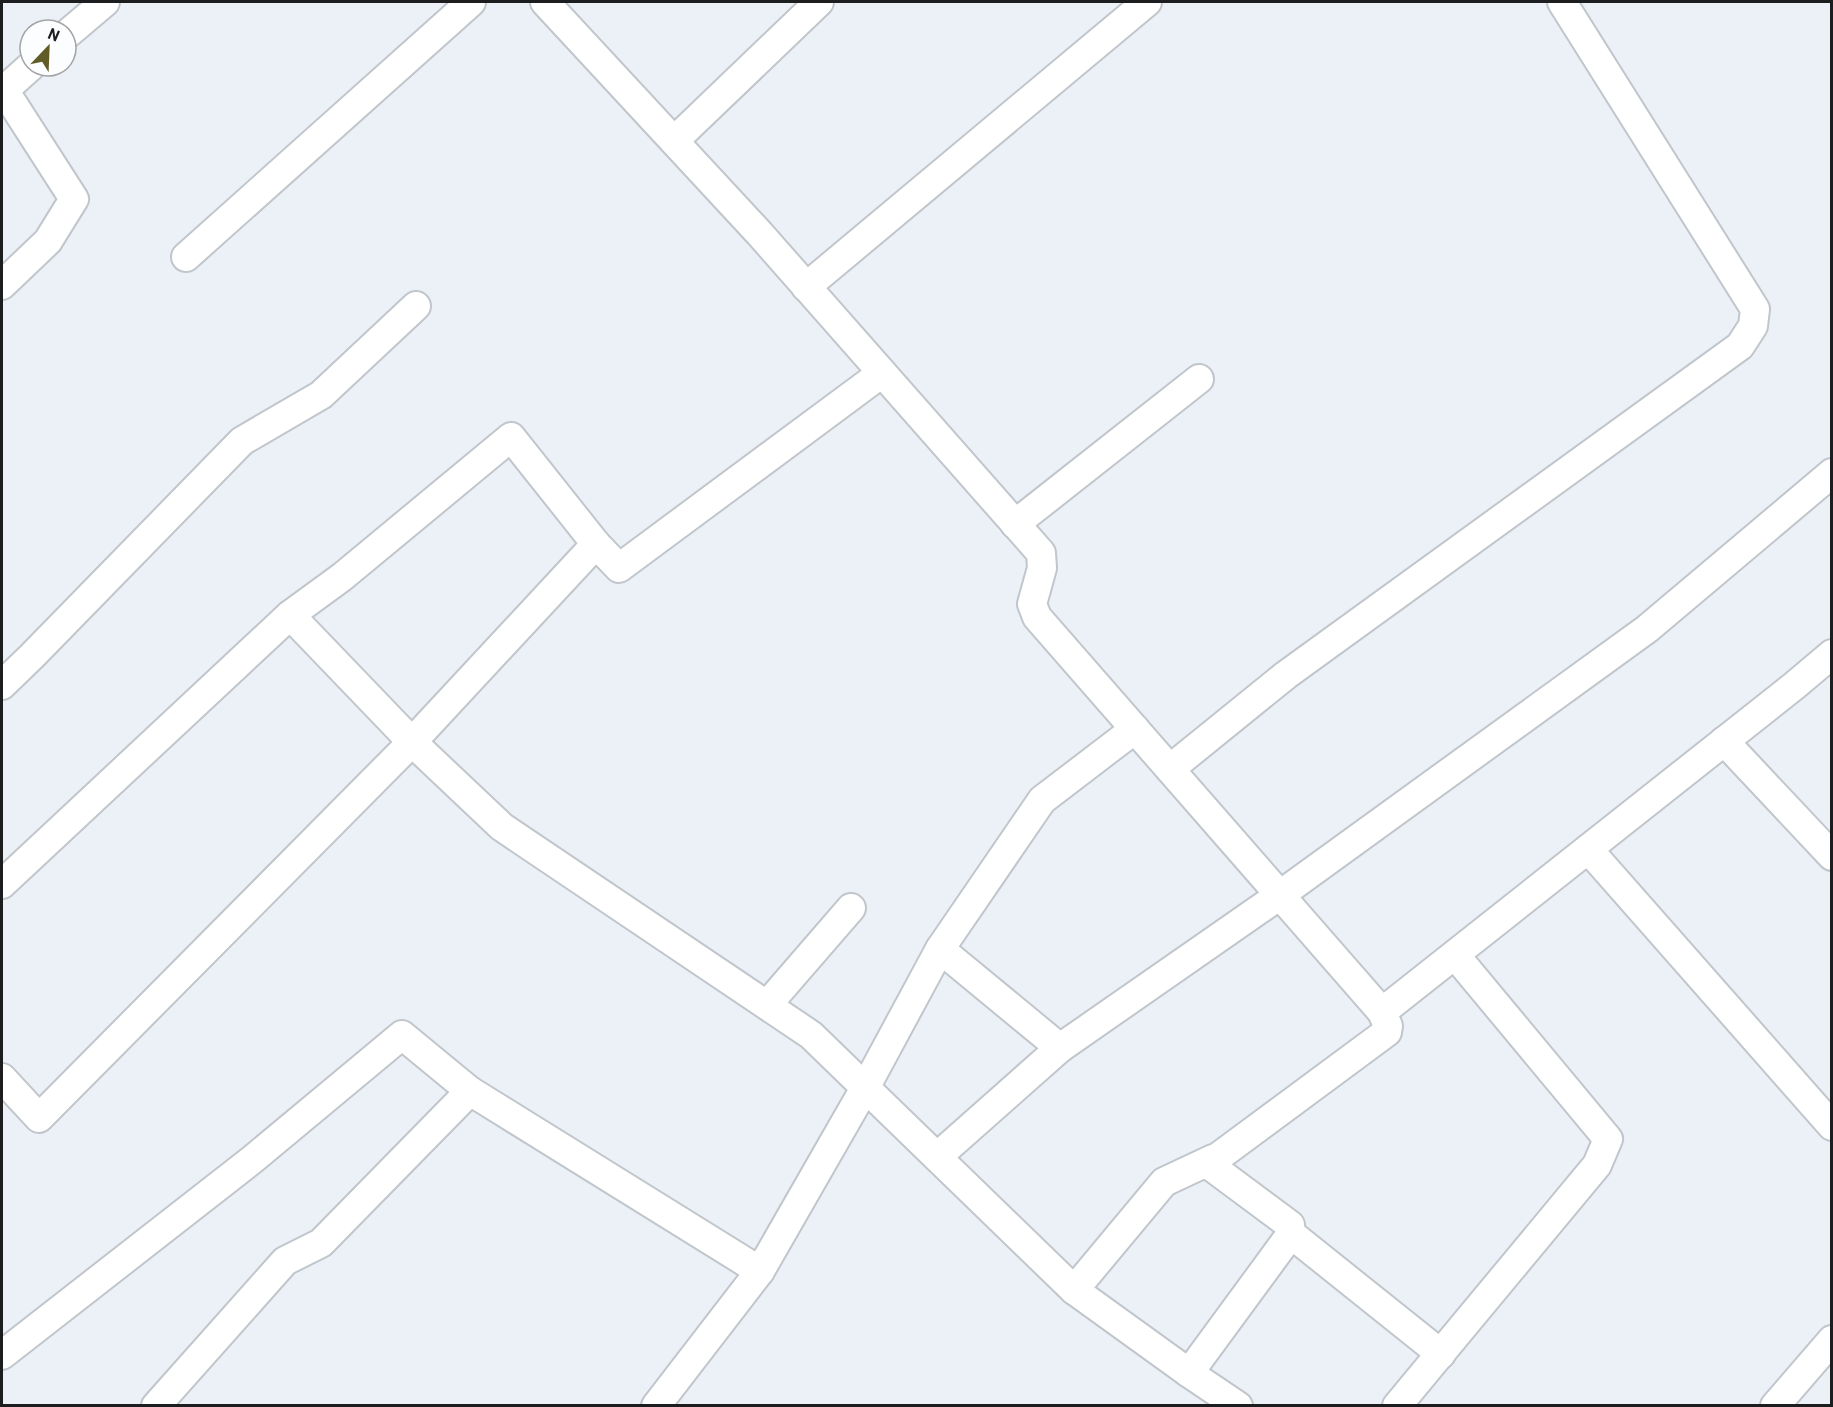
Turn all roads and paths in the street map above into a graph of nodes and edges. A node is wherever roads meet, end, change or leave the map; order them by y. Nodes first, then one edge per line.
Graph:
1 (105, 2) edge
2 (471, 2) edge
3 (545, 2) edge
4 (819, 2) edge
5 (1147, 2) edge
6 (1562, 2) edge
7 (78, 25) edge
8 (18, 78) edge
9 (3, 91) edge
10 (674, 141) junction
11 (186, 257) dead end
12 (2, 285) edge
13 (806, 287) junction
14 (416, 306) dead end
15 (882, 373) junction
16 (1199, 379) dead end
17 (1832, 473) edge
18 (1015, 524) junction
19 (596, 544) junction
20 (290, 615) junction
21 (1832, 654) edge
22 (2, 685) edge
23 (1135, 729) junction
24 (1724, 741) junction
25 (412, 742) junction
26 (1170, 769) junction
27 (1588, 849) junction
28 (1832, 856) edge
29 (2, 884) edge
30 (1280, 895) junction
31 (852, 908) dead end
32 (940, 949) junction
33 (1455, 955) junction
34 (767, 1005) junction
35 (1382, 1012) junction
36 (1060, 1048) junction
37 (2, 1078) edge
38 (865, 1088) junction
39 (470, 1091) junction
40 (1832, 1126) edge
41 (937, 1157) junction
42 (1213, 1159) junction
43 (1291, 1233) junction
44 (760, 1271) junction
45 (1074, 1290) junction
46 (1832, 1340) edge
47 (1440, 1354) junction
48 (2, 1355) edge
49 (1189, 1373) junction
50 (156, 1406) edge
51 (656, 1406) edge
52 (1238, 1406) edge
53 (1397, 1406) edge
54 (1775, 1406) edge

1 - 7 street
2 - 11 street
3 - 10 street
4 - 10 street
5 - 13 street
6 - 26 street
8 - 9 street
9 - 12 street
10 - 13 street
13 - 15 street
14 - 22 street
15 - 18 street
15 - 19 street
16 - 18 street
17 - 30 street
18 - 23 street
19 - 20 street
19 - 25 street
20 - 25 street
20 - 29 street
21 - 24 street
23 - 26 street
23 - 32 street
24 - 27 street
24 - 28 street
25 - 34 street
25 - 37 street
26 - 30 street
27 - 33 street
27 - 40 street
30 - 35 street
30 - 36 street
31 - 34 street
32 - 36 street
32 - 38 street
33 - 35 street
33 - 47 street
34 - 38 street
35 - 42 street
36 - 41 street
38 - 41 street
38 - 44 street
39 - 44 street
39 - 48 street
39 - 50 street
41 - 45 street
42 - 43 street
42 - 45 street
43 - 47 street
43 - 49 street
44 - 51 street
45 - 49 street
46 - 54 street
47 - 53 street
49 - 52 street

